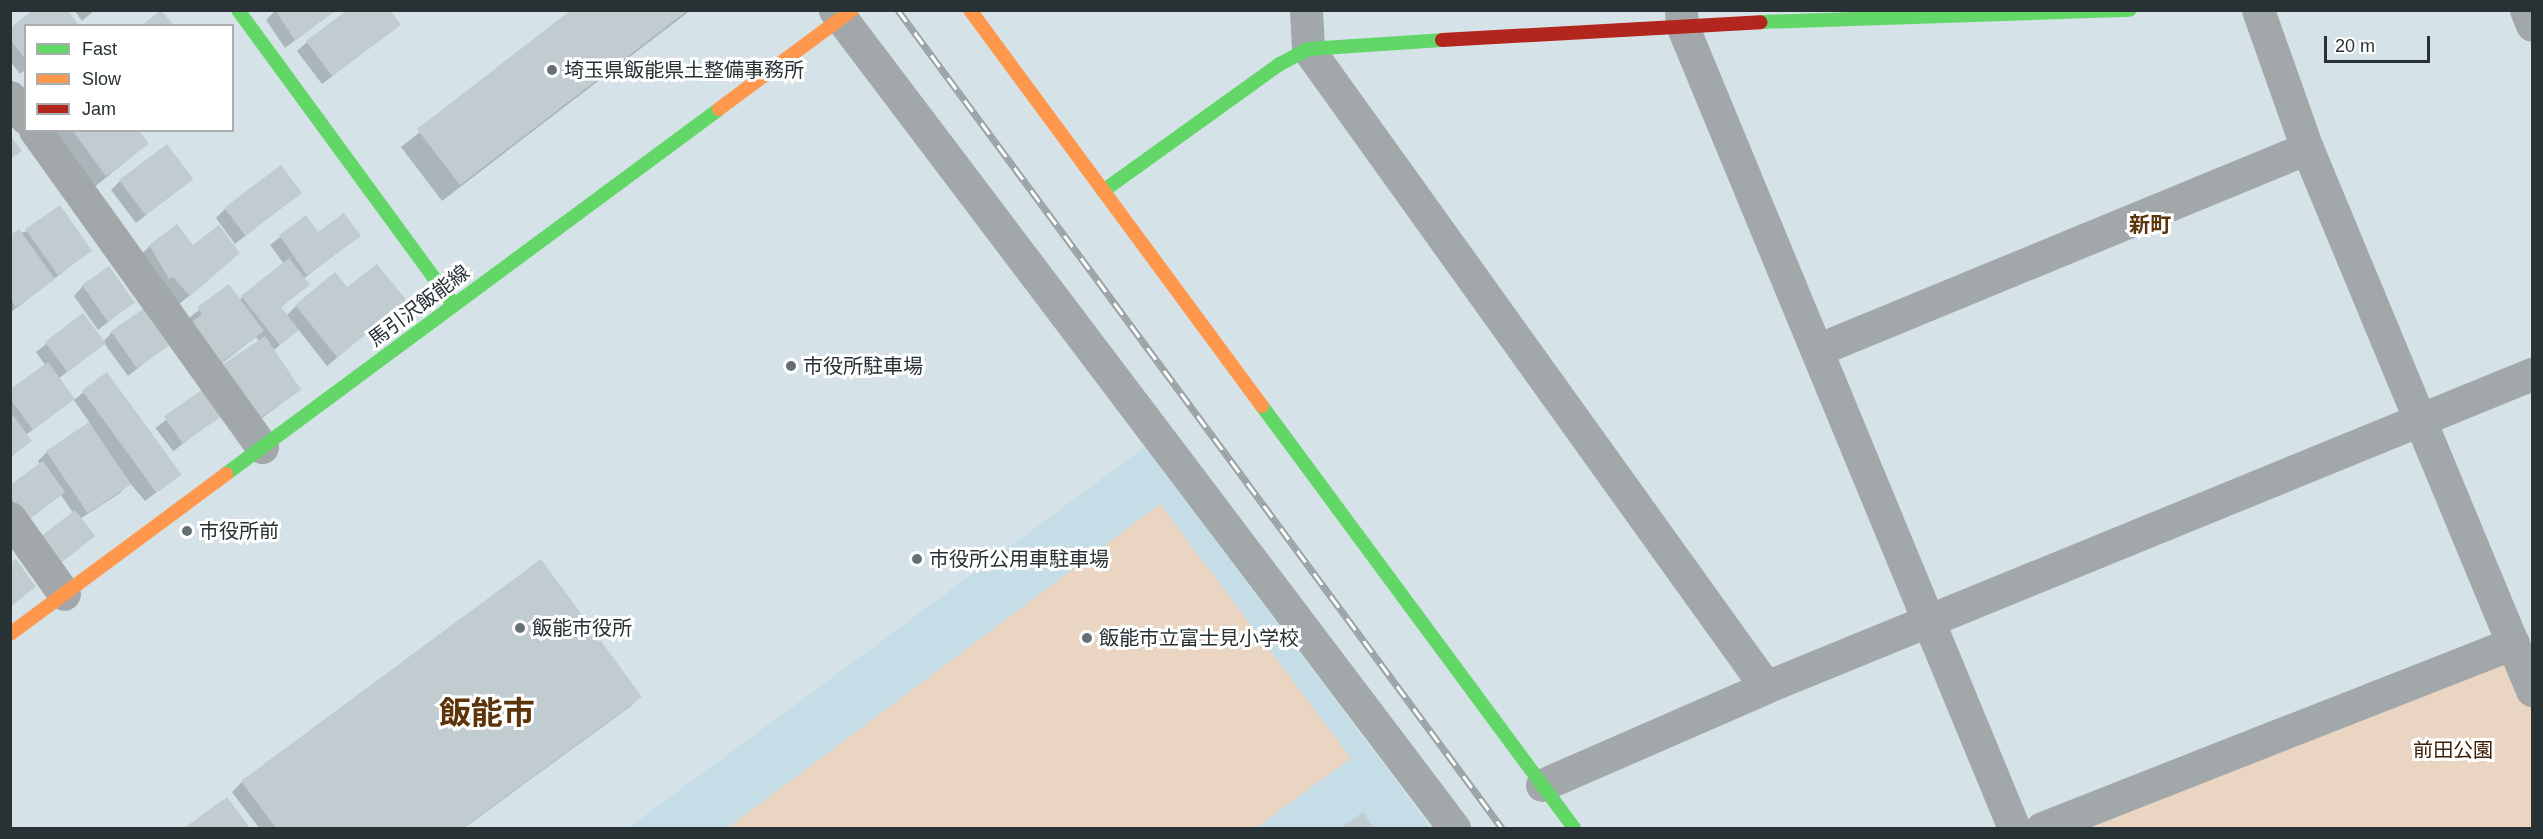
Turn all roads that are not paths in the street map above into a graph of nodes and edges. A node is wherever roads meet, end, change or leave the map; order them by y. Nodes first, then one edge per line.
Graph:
1 (238, 10) edge
2 (970, 10) edge
3 (1306, 10) edge
4 (2130, 10) edge
5 (2258, 10) edge
6 (2526, 10) edge
7 (843, 13) edge
8 (1682, 18) edge
9 (2532, 25) edge
10 (1308, 49) junction
11 (10, 97) edge
12 (24, 115) edge
13 (36, 132) edge
14 (2307, 148) junction
15 (1103, 191) junction
16 (454, 305) junction
17 (1816, 350) junction
18 (2532, 374) edge
19 (2420, 419) junction
20 (262, 447) junction
21 (10, 519) edge
22 (64, 594) junction
23 (1928, 621) junction
24 (10, 634) edge
25 (2513, 643) junction
26 (1766, 687) junction
27 (2532, 690) edge
28 (1542, 785) junction
29 (1454, 828) edge
30 (1574, 828) edge
31 (2014, 828) edge
32 (2042, 828) edge

1 - 16 street
2 - 15 street
3 - 10 street
4 - 8 street
5 - 14 street
6 - 9 street
7 - 16 street, 馬引沢飯能線
7 - 29 street
8 - 10 street
8 - 17 street
10 - 15 street
10 - 26 street
11 - 12 street
13 - 20 street
14 - 17 street
14 - 19 street
15 - 28 street
16 - 20 street, 馬引沢飯能線
17 - 23 street
18 - 19 street
19 - 23 street
19 - 25 street
20 - 22 street, 馬引沢飯能線
21 - 22 street
22 - 24 street, 馬引沢飯能線
23 - 26 street
23 - 31 street
25 - 27 street
25 - 32 street
26 - 28 street
28 - 30 street

